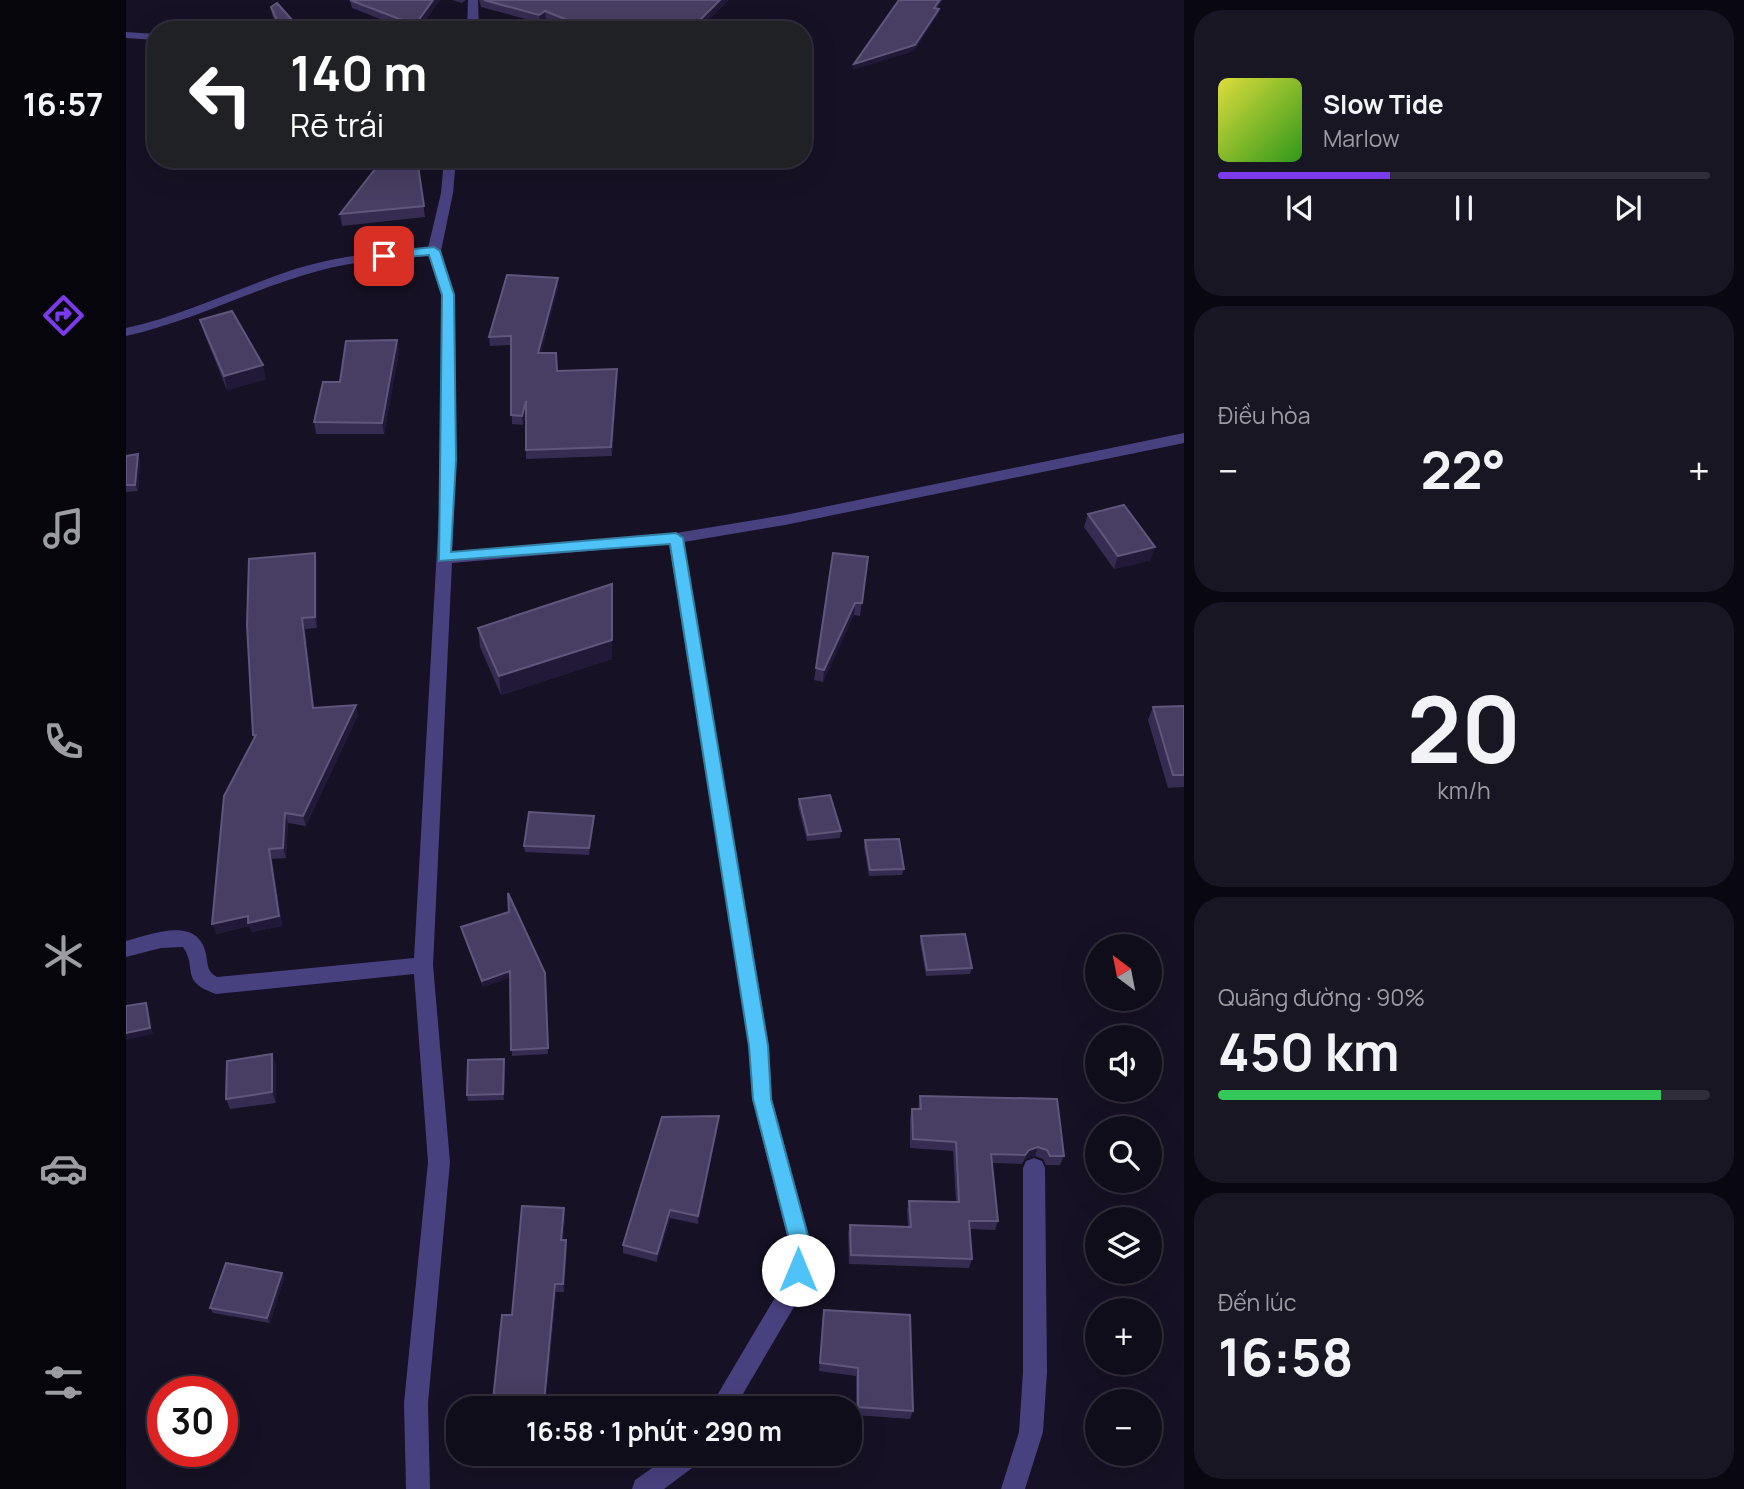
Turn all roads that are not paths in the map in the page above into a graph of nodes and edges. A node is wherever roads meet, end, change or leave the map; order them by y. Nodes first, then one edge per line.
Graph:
1 (473, 0) edge
2 (473, 21) edge
3 (126, 35) edge
4 (147, 36) edge
5 (449, 168) edge
6 (434, 251) junction
7 (126, 332) edge
8 (1184, 438) edge
9 (676, 538) junction
10 (444, 558) junction
11 (126, 949) edge
12 (424, 965) junction
13 (1034, 1168) dead end
14 (729, 1396) edge
15 (676, 1466) edge
16 (418, 1489) edge
17 (644, 1489) edge
18 (1013, 1489) edge

1 - 2 street
3 - 4 street
5 - 6 street
6 - 7 street
6 - 10 street
8 - 9 street
9 - 10 street
9 - 14 street
10 - 12 street
11 - 12 street
12 - 16 street
13 - 18 street
15 - 17 street

